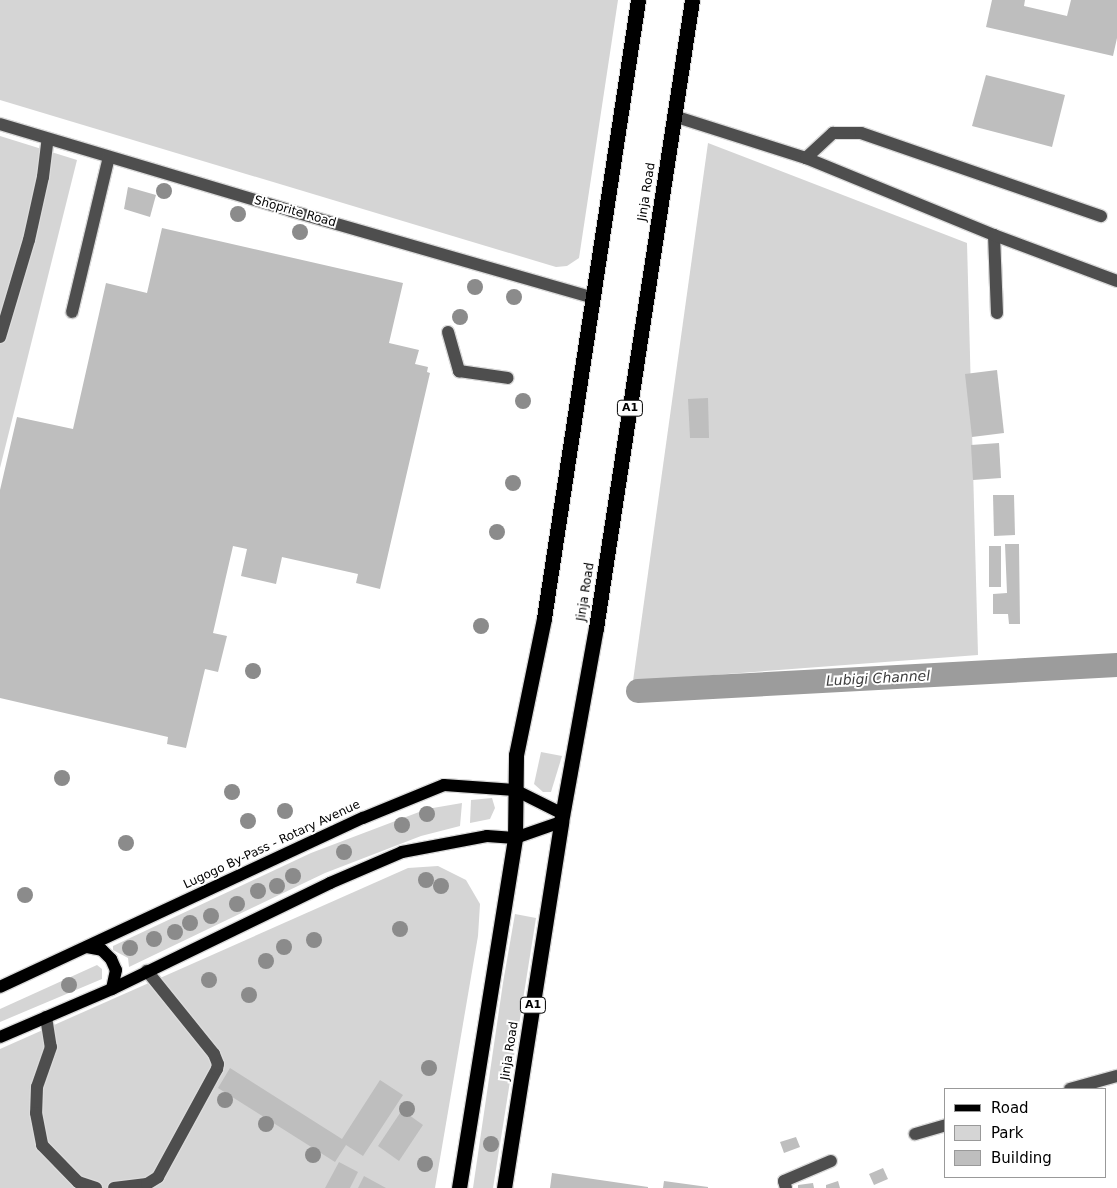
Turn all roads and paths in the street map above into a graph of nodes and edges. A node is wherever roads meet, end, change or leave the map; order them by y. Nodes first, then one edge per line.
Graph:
1 (638, 0) edge
2 (692, 0) edge
3 (674, 116) junction
4 (0, 124) edge
5 (48, 139) junction
6 (109, 157) junction
7 (806, 158) junction
8 (1101, 216) dead end
9 (994, 235) junction
10 (1117, 281) edge
11 (591, 297) junction
12 (72, 312) dead end
13 (997, 313) dead end
14 (448, 332) dead end
15 (0, 337) edge
16 (508, 378) dead end
17 (515, 790) junction
18 (562, 818) junction
19 (514, 838) junction
20 (87, 947) junction
21 (147, 971) junction
22 (0, 987) edge
23 (112, 989) junction
24 (46, 1017) junction
25 (0, 1037) edge
26 (1117, 1076) edge
27 (1074, 1088) edge
28 (944, 1126) edge
29 (915, 1134) dead end
30 (831, 1161) dead end
31 (96, 1188) edge
32 (114, 1188) edge
33 (459, 1188) edge
34 (504, 1188) edge
35 (786, 1188) edge

1 - 11 highway
2 - 3 highway, Jinja Road / A1
3 - 7 street
3 - 18 highway, Jinja Road / A1
4 - 5 street, Shoprite Road
5 - 6 street, Shoprite Road
5 - 15 street
6 - 11 street, Shoprite Road
6 - 12 street
7 - 8 street
7 - 9 street
9 - 10 street
9 - 13 street
11 - 17 highway
14 - 16 street
17 - 18 main road, Lugogo By-Pass - Rotary Avenue
17 - 19 highway
17 - 20 main road, Lugogo By-Pass - Rotary Avenue
18 - 19 main road
18 - 34 highway, Jinja Road / A1
19 - 21 main road
19 - 33 highway
20 - 22 main road, Lugogo By-Pass - Rotary Avenue
20 - 23 main road
21 - 23 main road
21 - 32 street
23 - 24 main road
24 - 25 main road
24 - 31 street
26 - 27 street
28 - 29 street
30 - 35 street

